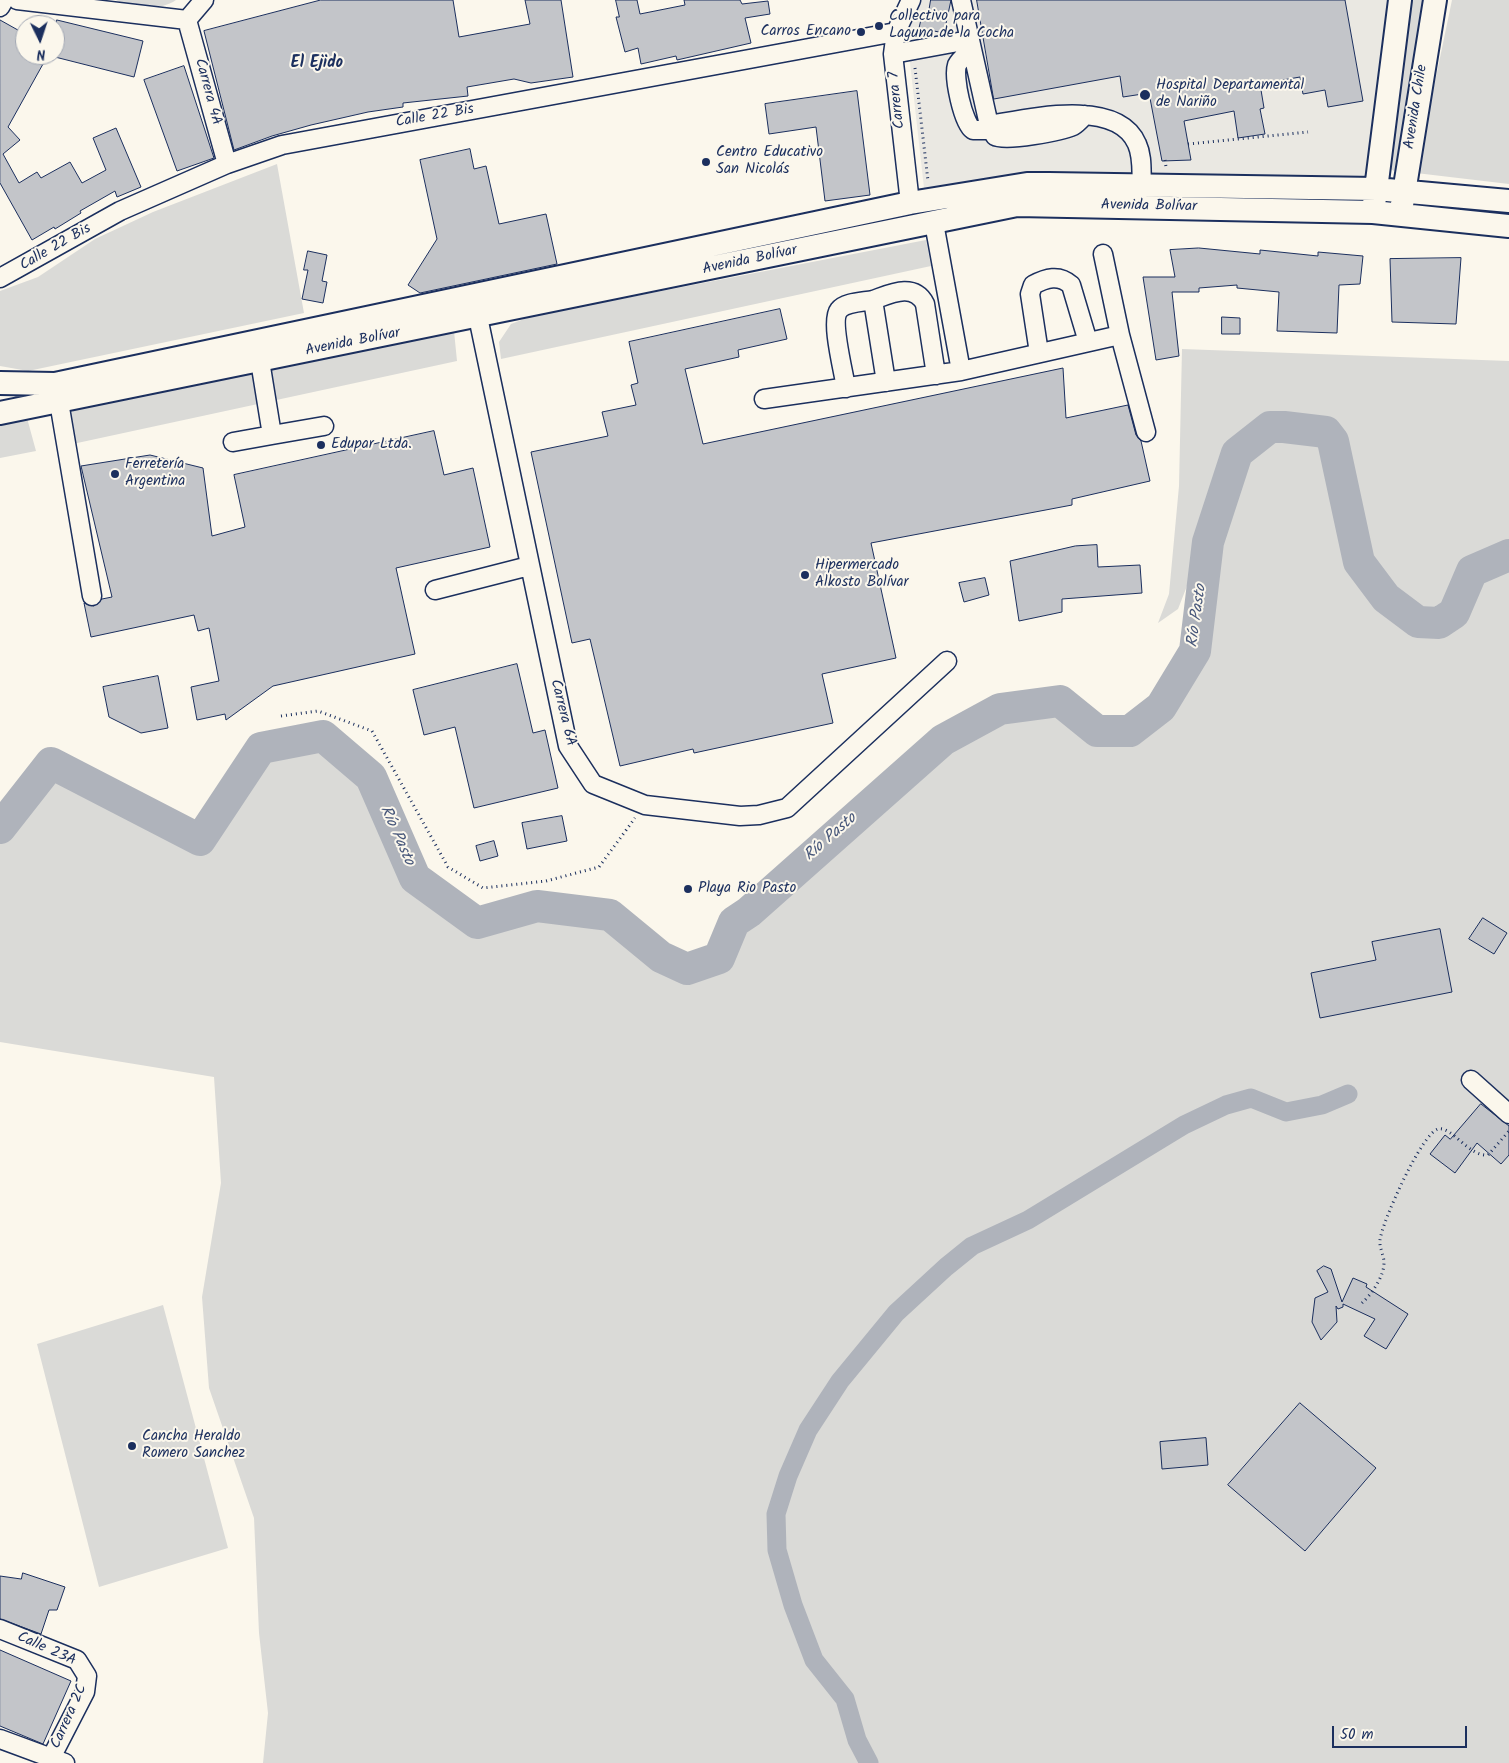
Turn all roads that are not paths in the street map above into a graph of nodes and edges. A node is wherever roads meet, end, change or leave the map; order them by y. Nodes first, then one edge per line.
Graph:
1 (4, 0) edge
2 (17, 0) edge
3 (204, 0) edge
4 (911, 0) edge
5 (961, 0) edge
6 (1400, 0) edge
7 (1435, 0) edge
8 (90, 3) edge
9 (0, 7) edge
10 (188, 20) junction
11 (896, 32) junction
12 (970, 45) junction
13 (893, 54) junction
14 (227, 164) junction
15 (1142, 178) junction
16 (1376, 189) junction
17 (1403, 191) junction
18 (909, 195) junction
19 (1509, 201) edge
20 (1373, 212) junction
21 (1401, 214) junction
22 (934, 223) junction
23 (1509, 226) edge
24 (1103, 254) dead end
25 (0, 278) edge
26 (872, 300) junction
27 (478, 317) junction
28 (1120, 335) junction
29 (1088, 342) junction
30 (1039, 354) junction
31 (260, 362) junction
32 (961, 372) junction
33 (936, 375) junction
34 (886, 382) junction
35 (0, 383) edge
36 (846, 388) junction
37 (764, 399) dead end
38 (59, 402) junction
39 (0, 413) edge
40 (324, 426) dead end
41 (1146, 432) dead end
42 (272, 435) junction
43 (233, 442) dead end
44 (529, 566) junction
45 (435, 590) dead end
46 (92, 596) dead end
47 (947, 661) dead end
48 (1471, 1080) dead end
49 (1509, 1114) edge
50 (0, 1629) edge
51 (87, 1676) joint
52 (0, 1739) edge
53 (23, 1756) edge
54 (58, 1760) edge

1 - 9 street
2 - 8 street
3 - 10 street
4 - 11 street, Carrera 7
5 - 12 street
6 - 16 main road, Avenida Chile
7 - 17 main road, Avenida Chile
8 - 10 street
10 - 14 street, Carrera 4A
11 - 13 street, Carrera 7
11 - 14 street, Calle 22 Bis
12 - 13 street
12 - 15 street
13 - 18 street, Carrera 7
14 - 25 street, Calle 22 Bis
15 - 16 main road, Avenida Bolívar
15 - 18 main road, Avenida Bolívar
16 - 17 main road, Avenida Bolívar
16 - 20 main road, Avenida Chile
17 - 19 main road, Avenida Bolívar
17 - 21 main road, Avenida Chile
18 - 35 main road, Avenida Bolívar
20 - 21 main road, Avenida Bolívar
20 - 22 main road, Avenida Bolívar
21 - 23 main road, Avenida Bolívar
22 - 27 main road, Avenida Bolívar
22 - 32 street
24 - 28 street
26 - 33 street
26 - 34 street
26 - 36 street
27 - 31 main road, Avenida Bolívar
27 - 44 street, Carrera 6A
28 - 29 street
28 - 41 street
29 - 30 street
29 - 30 street
30 - 32 street
31 - 38 main road, Avenida Bolívar
31 - 42 street
32 - 33 street
33 - 34 street
34 - 36 street
36 - 37 street
38 - 39 main road, Avenida Bolívar
38 - 46 street
40 - 42 street
42 - 43 street
44 - 45 street
44 - 47 street, Carrera 6A
48 - 49 street
50 - 51 street, Calle 23A
51 - 54 street, Carrera 2C
52 - 53 street
53 - 54 street

